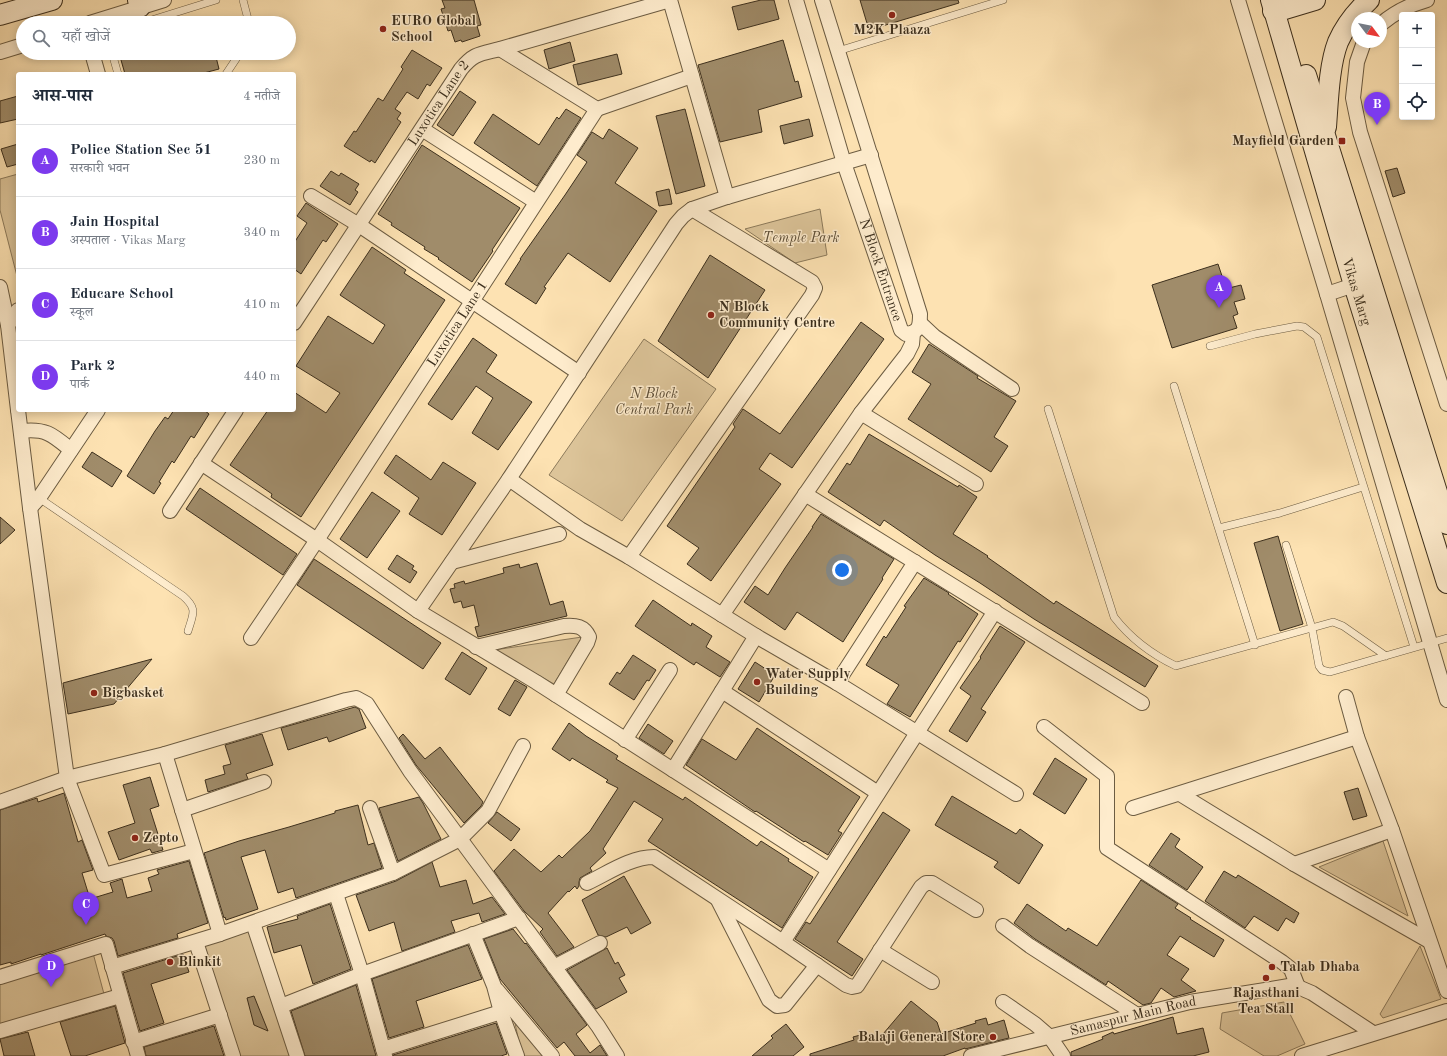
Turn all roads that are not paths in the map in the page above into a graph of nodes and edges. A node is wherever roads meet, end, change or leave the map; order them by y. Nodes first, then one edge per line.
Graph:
1 (52, 0) edge
2 (164, 0) edge
3 (216, 0) edge
4 (243, 0) edge
5 (670, 0) edge
6 (796, 0) edge
7 (822, 0) edge
8 (1003, 0) edge
9 (1238, 0) edge
10 (1315, 0) edge
11 (1369, 0) edge
12 (1427, 0) edge
13 (1276, 4) edge
14 (140, 10) edge
15 (0, 15) edge
16 (119, 16) edge
17 (247, 16) edge
18 (1387, 19) edge
19 (16, 47) edge
20 (1362, 48) edge
21 (500, 49) junction
22 (838, 51) junction
23 (0, 52) edge
24 (94, 60) edge
25 (114, 60) edge
26 (235, 60) edge
27 (97, 72) edge
28 (117, 72) edge
29 (227, 72) edge
30 (692, 76) junction
31 (597, 109) junction
32 (422, 130) junction
33 (1325, 135) junction
34 (871, 155) junction
35 (844, 163) junction
36 (311, 196) dead end
37 (727, 197) junction
38 (536, 202) junction
39 (692, 209) junction
40 (359, 225) junction
41 (1362, 282) junction
42 (0, 287) edge
43 (1327, 294) junction
44 (472, 301) junction
45 (16, 313) edge
46 (296, 320) edge
47 (8, 325) junction
48 (917, 328) junction
49 (1210, 346) dead end
50 (578, 373) junction
51 (1174, 386) dead end
52 (1012, 389) dead end
53 (16, 393) edge
54 (1447, 404) edge
55 (1048, 409) dead end
56 (18, 412) edge
57 (97, 412) edge
58 (235, 412) edge
59 (861, 413) junction
60 (21, 432) junction
61 (71, 450) junction
62 (201, 463) junction
63 (509, 479) junction
64 (976, 484) dead end
65 (1363, 487) junction
66 (805, 494) junction
67 (35, 503) junction
68 (170, 511) dead end
69 (1447, 524) edge
70 (1219, 528) junction
71 (559, 534) dead end
72 (317, 540) junction
73 (1286, 545) dead end
74 (629, 557) junction
75 (452, 562) junction
76 (915, 562) junction
77 (1447, 583) edge
78 (418, 611) junction
79 (995, 611) junction
80 (722, 615) junction
81 (1312, 628) junction
82 (188, 631) dead end
83 (756, 636) junction
84 (251, 638) dead end
85 (1447, 638) edge
86 (1430, 643) junction
87 (1255, 645) junction
88 (476, 647) junction
89 (1414, 647) junction
90 (1386, 656) junction
91 (670, 670) dead end
92 (837, 683) junction
93 (722, 691) junction
94 (556, 695) junction
95 (1346, 697) dead end
96 (1447, 700) edge
97 (1142, 703) dead end
98 (1044, 727) dead end
99 (917, 732) junction
100 (1357, 737) junction
101 (626, 740) junction
102 (523, 746) dead end
103 (164, 754) junction
104 (673, 770) junction
105 (67, 778) junction
106 (264, 782) dead end
107 (878, 793) junction
108 (1016, 794) dead end
109 (1180, 794) junction
110 (0, 802) edge
111 (370, 808) dead end
112 (1133, 808) dead end
113 (182, 810) junction
114 (1392, 830) junction
115 (460, 839) junction
116 (194, 851) junction
117 (1294, 864) junction
118 (829, 870) junction
119 (393, 873) junction
120 (587, 883) dead end
121 (336, 894) junction
122 (717, 898) junction
123 (976, 910) dead end
124 (519, 918) junction
125 (252, 923) junction
126 (1003, 926) dead end
127 (220, 934) junction
128 (473, 934) junction
129 (1429, 940) junction
130 (196, 942) junction
131 (783, 942) junction
132 (600, 943) dead end
133 (880, 950) junction
134 (817, 965) junction
135 (554, 966) junction
136 (112, 967) junction
137 (362, 974) junction
138 (0, 977) edge
139 (932, 982) dead end
140 (494, 986) junction
141 (1298, 987) junction
142 (1447, 991) edge
143 (120, 996) junction
144 (1003, 1002) dead end
145 (281, 1006) junction
146 (1447, 1011) edge
147 (501, 1012) junction
148 (220, 1015) junction
149 (1137, 1015) junction
150 (0, 1031) edge
151 (1373, 1034) junction
152 (1050, 1036) junction
153 (133, 1042) junction
154 (384, 1053) edge
155 (138, 1056) edge
156 (234, 1056) edge
157 (297, 1056) edge
158 (517, 1056) edge
159 (552, 1056) edge
160 (617, 1056) edge
161 (971, 1056) edge
162 (1063, 1056) edge
163 (1302, 1056) edge

1 - 15 main road
2 - 14 street
3 - 14 lane
4 - 17 lane
5 - 21 street, Luxotica Lane 2
5 - 30 street
6 - 35 street, N Block Entrance
7 - 22 street, N Block Entrance
8 - 22 lane
9 - 43 street
10 - 13 main road
11 - 33 main road
12 - 18 street
13 - 33 main road, Vikas Marg
13 - 41 main road, Vikas Marg
14 - 16 street
19 - 23 street
20 - 54 street
21 - 31 street
21 - 32 street, Luxotica Lane 2
22 - 34 street, N Block Entrance
24 - 27 street
25 - 28 lane
26 - 29 lane
30 - 31 street
30 - 37 street
31 - 38 street, Luxotica Lane 1
32 - 38 street
32 - 40 street, Luxotica Lane 2
33 - 41 main road, Vikas Marg
34 - 35 street
34 - 48 street, N Block Entrance
35 - 37 street
35 - 48 street, N Block Entrance
36 - 40 street
37 - 39 street
38 - 44 street, Luxotica Lane 1
39 - 50 street
39 - 74 street
40 - 44 street
40 - 46 street, Luxotica Lane 2
41 - 43 street
41 - 69 main road, Vikas Marg
41 - 77 main road, Vikas Marg
42 - 47 street
43 - 86 street
44 - 50 street
44 - 72 street, Luxotica Lane 1
45 - 47 street
47 - 53 street
48 - 52 street
48 - 59 street
49 - 65 lane
50 - 63 street
51 - 70 lane
55 - 87 lane
56 - 60 street
57 - 61 street
58 - 62 street
59 - 64 street
59 - 66 street
60 - 61 street
60 - 67 street
61 - 67 street
62 - 68 street
62 - 72 street
63 - 74 street
63 - 75 street
65 - 70 lane
65 - 89 lane
66 - 76 street
66 - 80 street
67 - 82 lane
67 - 105 street
70 - 87 lane
71 - 75 street
72 - 78 street
72 - 84 street, Luxotica Lane 1
73 - 81 lane
74 - 80 street
75 - 78 street
76 - 79 street
76 - 92 street
78 - 88 street
79 - 97 street
79 - 99 street
80 - 83 street
81 - 87 lane
81 - 90 lane
81 - 90 lane
83 - 92 street
83 - 93 street
85 - 86 lane
86 - 89 lane
86 - 96 street
88 - 94 street
88 - 94 street
89 - 90 lane
91 - 101 street
92 - 99 street
93 - 104 street
93 - 107 street
94 - 101 street
95 - 100 street
98 - 141 street
99 - 107 street
99 - 108 street
100 - 109 street
100 - 114 street
101 - 104 street
102 - 115 street
103 - 105 street
103 - 113 street
103 - 115 street
104 - 118 street
105 - 110 street
105 - 116 street
106 - 113 street
107 - 118 street
109 - 112 street
109 - 117 street
111 - 119 street
113 - 116 street
114 - 117 street
114 - 129 street
115 - 119 street
115 - 124 street
116 - 127 street
117 - 129 street
118 - 131 street
119 - 121 street
120 - 122 street
121 - 125 street
121 - 137 street
122 - 131 street
122 - 134 street
123 - 133 street
124 - 128 street
124 - 135 street
125 - 127 street
125 - 145 street
126 - 149 street
127 - 130 street
128 - 137 street
128 - 140 street
129 - 142 street
130 - 136 street
130 - 148 street
131 - 134 street
132 - 135 street
133 - 134 street
133 - 139 street
135 - 160 street
136 - 138 street
136 - 143 street
137 - 145 street
137 - 154 street
140 - 147 street
140 - 159 street
141 - 149 street, Samaspur Main Road
141 - 151 street
143 - 150 street
143 - 153 street
144 - 152 street
145 - 157 street
146 - 151 street
147 - 154 street
147 - 158 street
148 - 153 street
148 - 156 street
149 - 152 street, Samaspur Main Road
151 - 163 street
152 - 161 street, Samaspur Main Road
152 - 162 street
153 - 155 street

